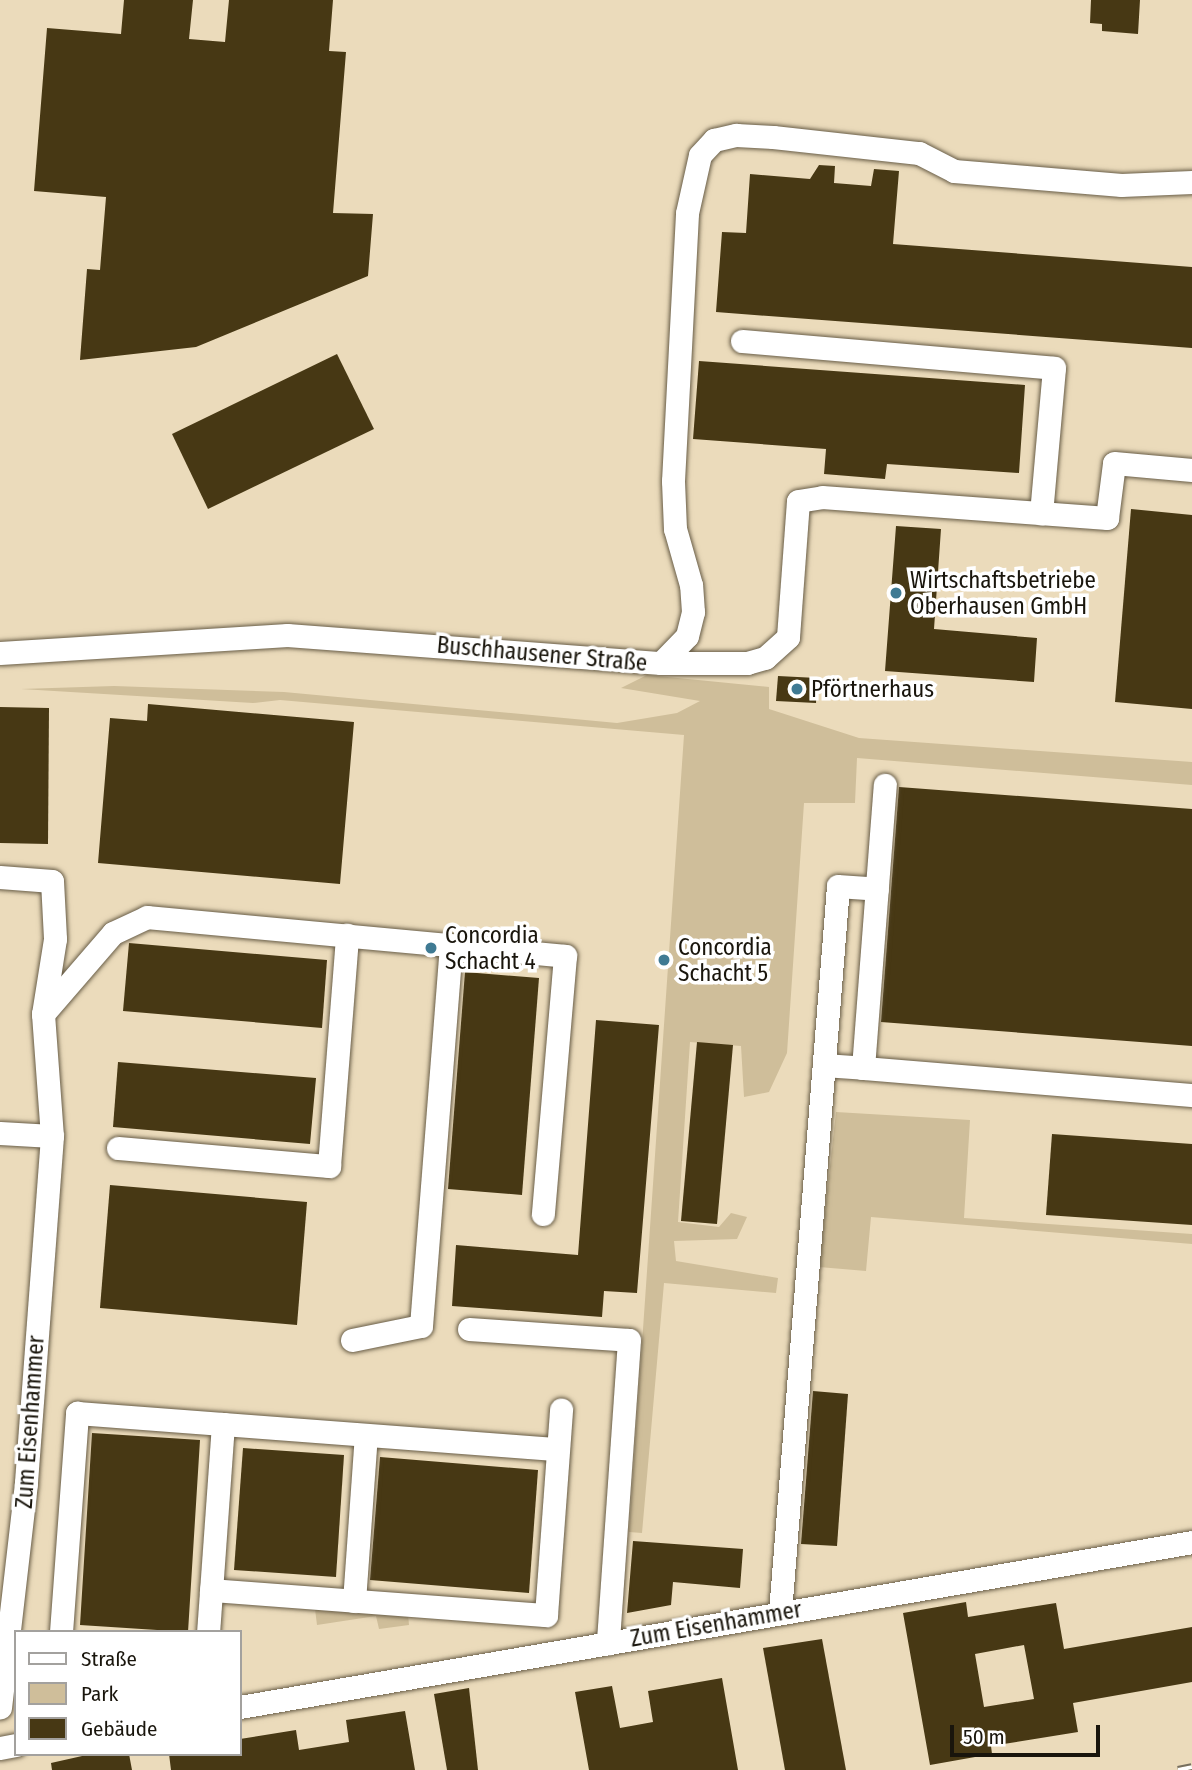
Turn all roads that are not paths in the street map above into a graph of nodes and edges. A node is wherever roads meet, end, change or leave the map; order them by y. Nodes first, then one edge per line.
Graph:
1 (1192, 182) edge
2 (742, 341) dead end
3 (1192, 470) edge
4 (1041, 513) junction
5 (0, 653) edge
6 (660, 663) junction
7 (885, 785) dead end
8 (0, 877) edge
9 (877, 889) junction
10 (347, 935) junction
11 (451, 945) junction
12 (43, 1014) junction
13 (824, 1065) junction
14 (863, 1068) junction
15 (1192, 1095) edge
16 (0, 1133) edge
17 (52, 1136) junction
18 (118, 1148) dead end
19 (543, 1214) dead end
20 (469, 1329) dead end
21 (352, 1340) dead end
22 (561, 1410) dead end
23 (223, 1424) junction
24 (366, 1435) junction
25 (558, 1449) junction
26 (10, 1542) edge
27 (1192, 1542) edge
28 (211, 1590) junction
29 (354, 1601) junction
30 (780, 1612) junction
31 (61, 1630) edge
32 (208, 1630) edge
33 (608, 1643) junction
34 (0, 1707) edge
35 (242, 1707) edge

1 - 6 street, Buschhausener Straße
2 - 4 street
3 - 4 street
4 - 6 street
5 - 6 street, Buschhausener Straße
7 - 9 street
8 - 12 street, Zum Eisenhammer
9 - 13 street
9 - 14 street
10 - 11 street
10 - 12 street
10 - 18 street
11 - 19 street
11 - 21 street
12 - 17 street, Zum Eisenhammer
13 - 14 street
13 - 30 street
14 - 15 street
16 - 17 street
17 - 26 street, Zum Eisenhammer
20 - 33 street
22 - 25 street
23 - 24 street
23 - 28 street
23 - 31 street
24 - 25 street
24 - 29 street
25 - 29 street
26 - 34 street, Zum Eisenhammer
27 - 30 street, Zum Eisenhammer
28 - 29 street
28 - 32 street
30 - 33 street, Zum Eisenhammer
33 - 35 street, Zum Eisenhammer

